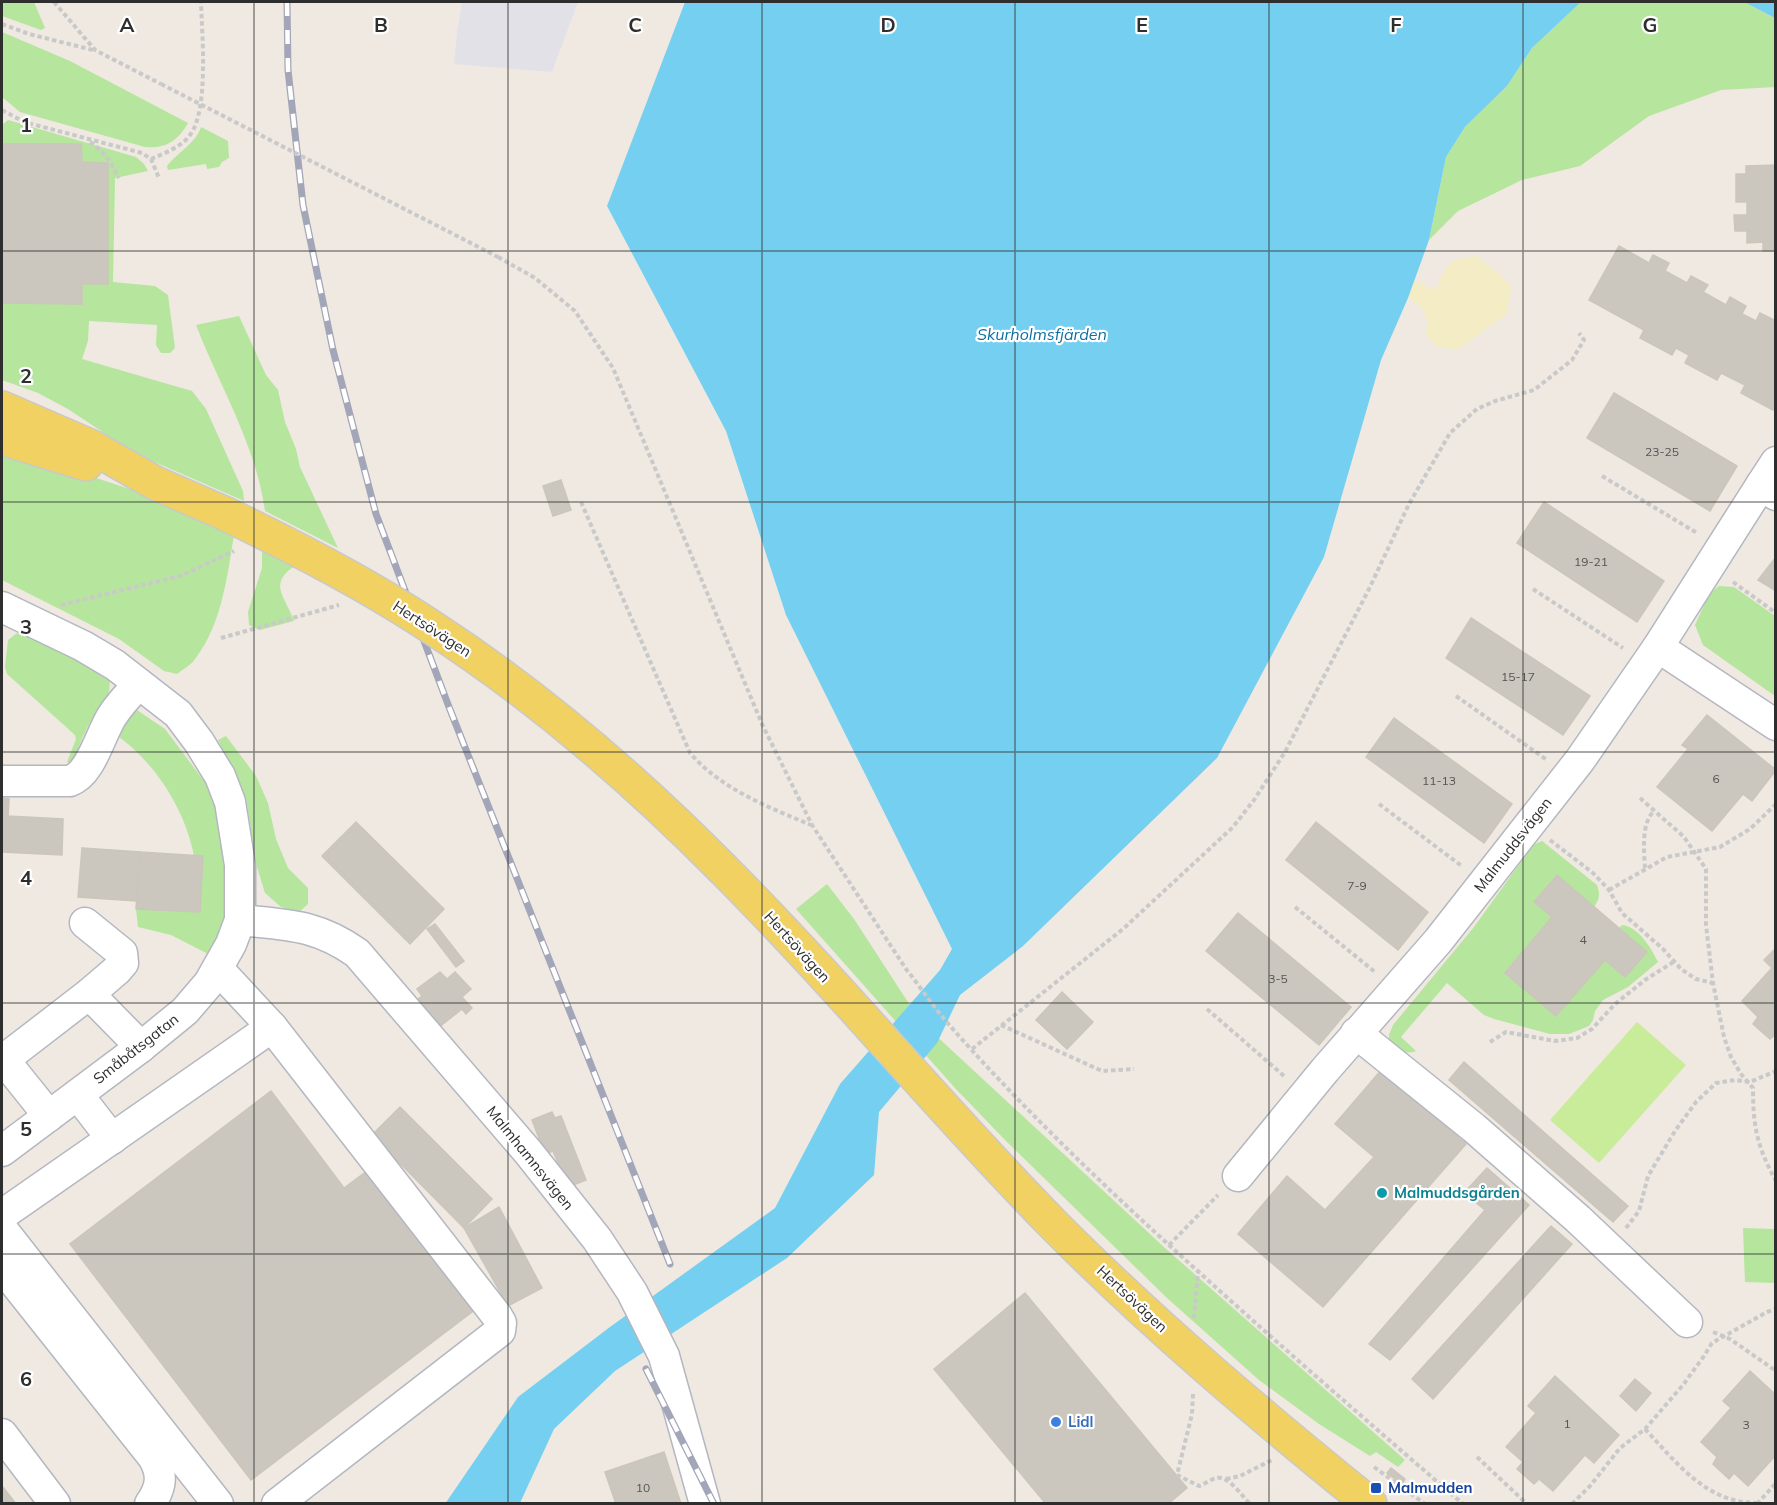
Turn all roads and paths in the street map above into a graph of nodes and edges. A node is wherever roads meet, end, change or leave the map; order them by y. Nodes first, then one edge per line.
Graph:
1 (54, 2) edge
2 (201, 2) edge
3 (2, 24) edge
4 (95, 50) junction
5 (2, 110) edge
6 (87, 140) junction
7 (151, 159) junction
8 (119, 178) dead end
9 (159, 178) dead end
10 (1579, 333) dead end
11 (2, 408) edge
12 (2, 438) edge
13 (1602, 476) dead end
14 (1771, 481) edge
15 (154, 483) junction
16 (581, 502) dead end
17 (1703, 537) dead end
18 (238, 549) dead end
19 (1729, 579) dead end
20 (1533, 589) dead end
21 (346, 602) dead end
22 (59, 605) dead end
23 (2, 607) edge
24 (1776, 613) edge
25 (221, 638) dead end
26 (1643, 649) junction
27 (139, 684) junction
28 (1456, 696) dead end
29 (1776, 725) edge
30 (1553, 764) dead end
31 (2, 781) edge
32 (1640, 798) dead end
33 (1379, 804) dead end
34 (1776, 804) edge
35 (1654, 811) junction
36 (812, 825) junction
37 (1546, 838) dead end
38 (1694, 853) junction
39 (1645, 868) junction
40 (1470, 873) dead end
41 (1609, 890) junction
42 (1295, 907) dead end
43 (240, 920) junction
44 (86, 923) dead end
45 (1675, 961) junction
46 (219, 969) junction
47 (1376, 973) dead end
48 (1713, 983) junction
49 (88, 994) junction
50 (1207, 1009) dead end
51 (1001, 1025) junction
52 (272, 1028) junction
53 (1356, 1033) junction
54 (1490, 1042) dead end
55 (141, 1047) junction
56 (972, 1049) junction
57 (3, 1060) edge
58 (1134, 1069) dead end
59 (1776, 1071) edge
60 (1287, 1079) dead end
61 (1750, 1082) junction
62 (78, 1095) junction
63 (49, 1116) junction
64 (112, 1139) junction
65 (2, 1151) edge
66 (1238, 1176) joint
67 (1776, 1181) edge
68 (2, 1215) edge
69 (2, 1229) edge
70 (1169, 1245) junction
71 (1608, 1247) junction
72 (2, 1267) edge
73 (1776, 1309) edge
74 (1687, 1322) joint
75 (1723, 1336) junction
76 (1776, 1371) edge
77 (1645, 1429) junction
78 (2, 1434) edge
79 (1477, 1457) dead end
80 (1386, 1474) dead end
81 (1177, 1475) dead end
82 (1776, 1483) edge
83 (55, 1503) edge
84 (150, 1503) edge
85 (218, 1503) edge
86 (277, 1503) edge
87 (705, 1503) edge
88 (1250, 1503) edge
89 (1370, 1503) edge
90 (1425, 1503) edge
91 (1462, 1503) edge
92 (1527, 1503) edge
93 (1572, 1503) edge
94 (1757, 1503) edge

1 - 4 path
2 - 7 path
3 - 4 path
4 - 36 path, bridge
5 - 6 path
6 - 7 path
6 - 8 path
7 - 9 path
10 - 51 path
11 - 15 main road, Hertsövägen
12 - 15 main road, Hertsövägen
13 - 17 path
14 - 26 street, Malmuddsvägen
15 - 89 main road, Hertsövägen, bridge
16 - 36 path
18 - 22 path
19 - 24 path
20 - 26 path
21 - 25 path
23 - 27 street
26 - 29 street
26 - 53 street, Malmuddsvägen
27 - 31 street
27 - 43 street
28 - 30 path
32 - 35 path
33 - 40 path
34 - 38 path
35 - 38 path
35 - 39 path
36 - 56 path
37 - 41 path
38 - 39 path
38 - 48 path
39 - 41 path
41 - 45 path
42 - 47 path
43 - 46 street, Småbåtsgatan
43 - 87 street, Malmhamnsvägen
44 - 49 street
45 - 48 path
45 - 54 path
46 - 52 street
46 - 55 street, Småbåtsgatan
48 - 61 path
49 - 55 street
49 - 57 street
50 - 60 path
51 - 56 path
51 - 58 path
52 - 64 street
52 - 86 street
53 - 66 street, Malmuddsvägen
53 - 71 street
55 - 62 street, Småbåtsgatan
56 - 70 path
57 - 63 street
59 - 61 path
61 - 67 path
61 - 71 path
62 - 63 street, Småbåtsgatan
62 - 64 street
63 - 65 street, Småbåtsgatan
64 - 68 street
66 - 70 path
69 - 85 street
70 - 91 path
71 - 74 street
72 - 84 street
73 - 75 path
74 - 75 path
75 - 76 path
75 - 77 path
77 - 93 path
77 - 94 path
78 - 83 street
79 - 92 path
80 - 90 path
81 - 88 path
82 - 94 path

